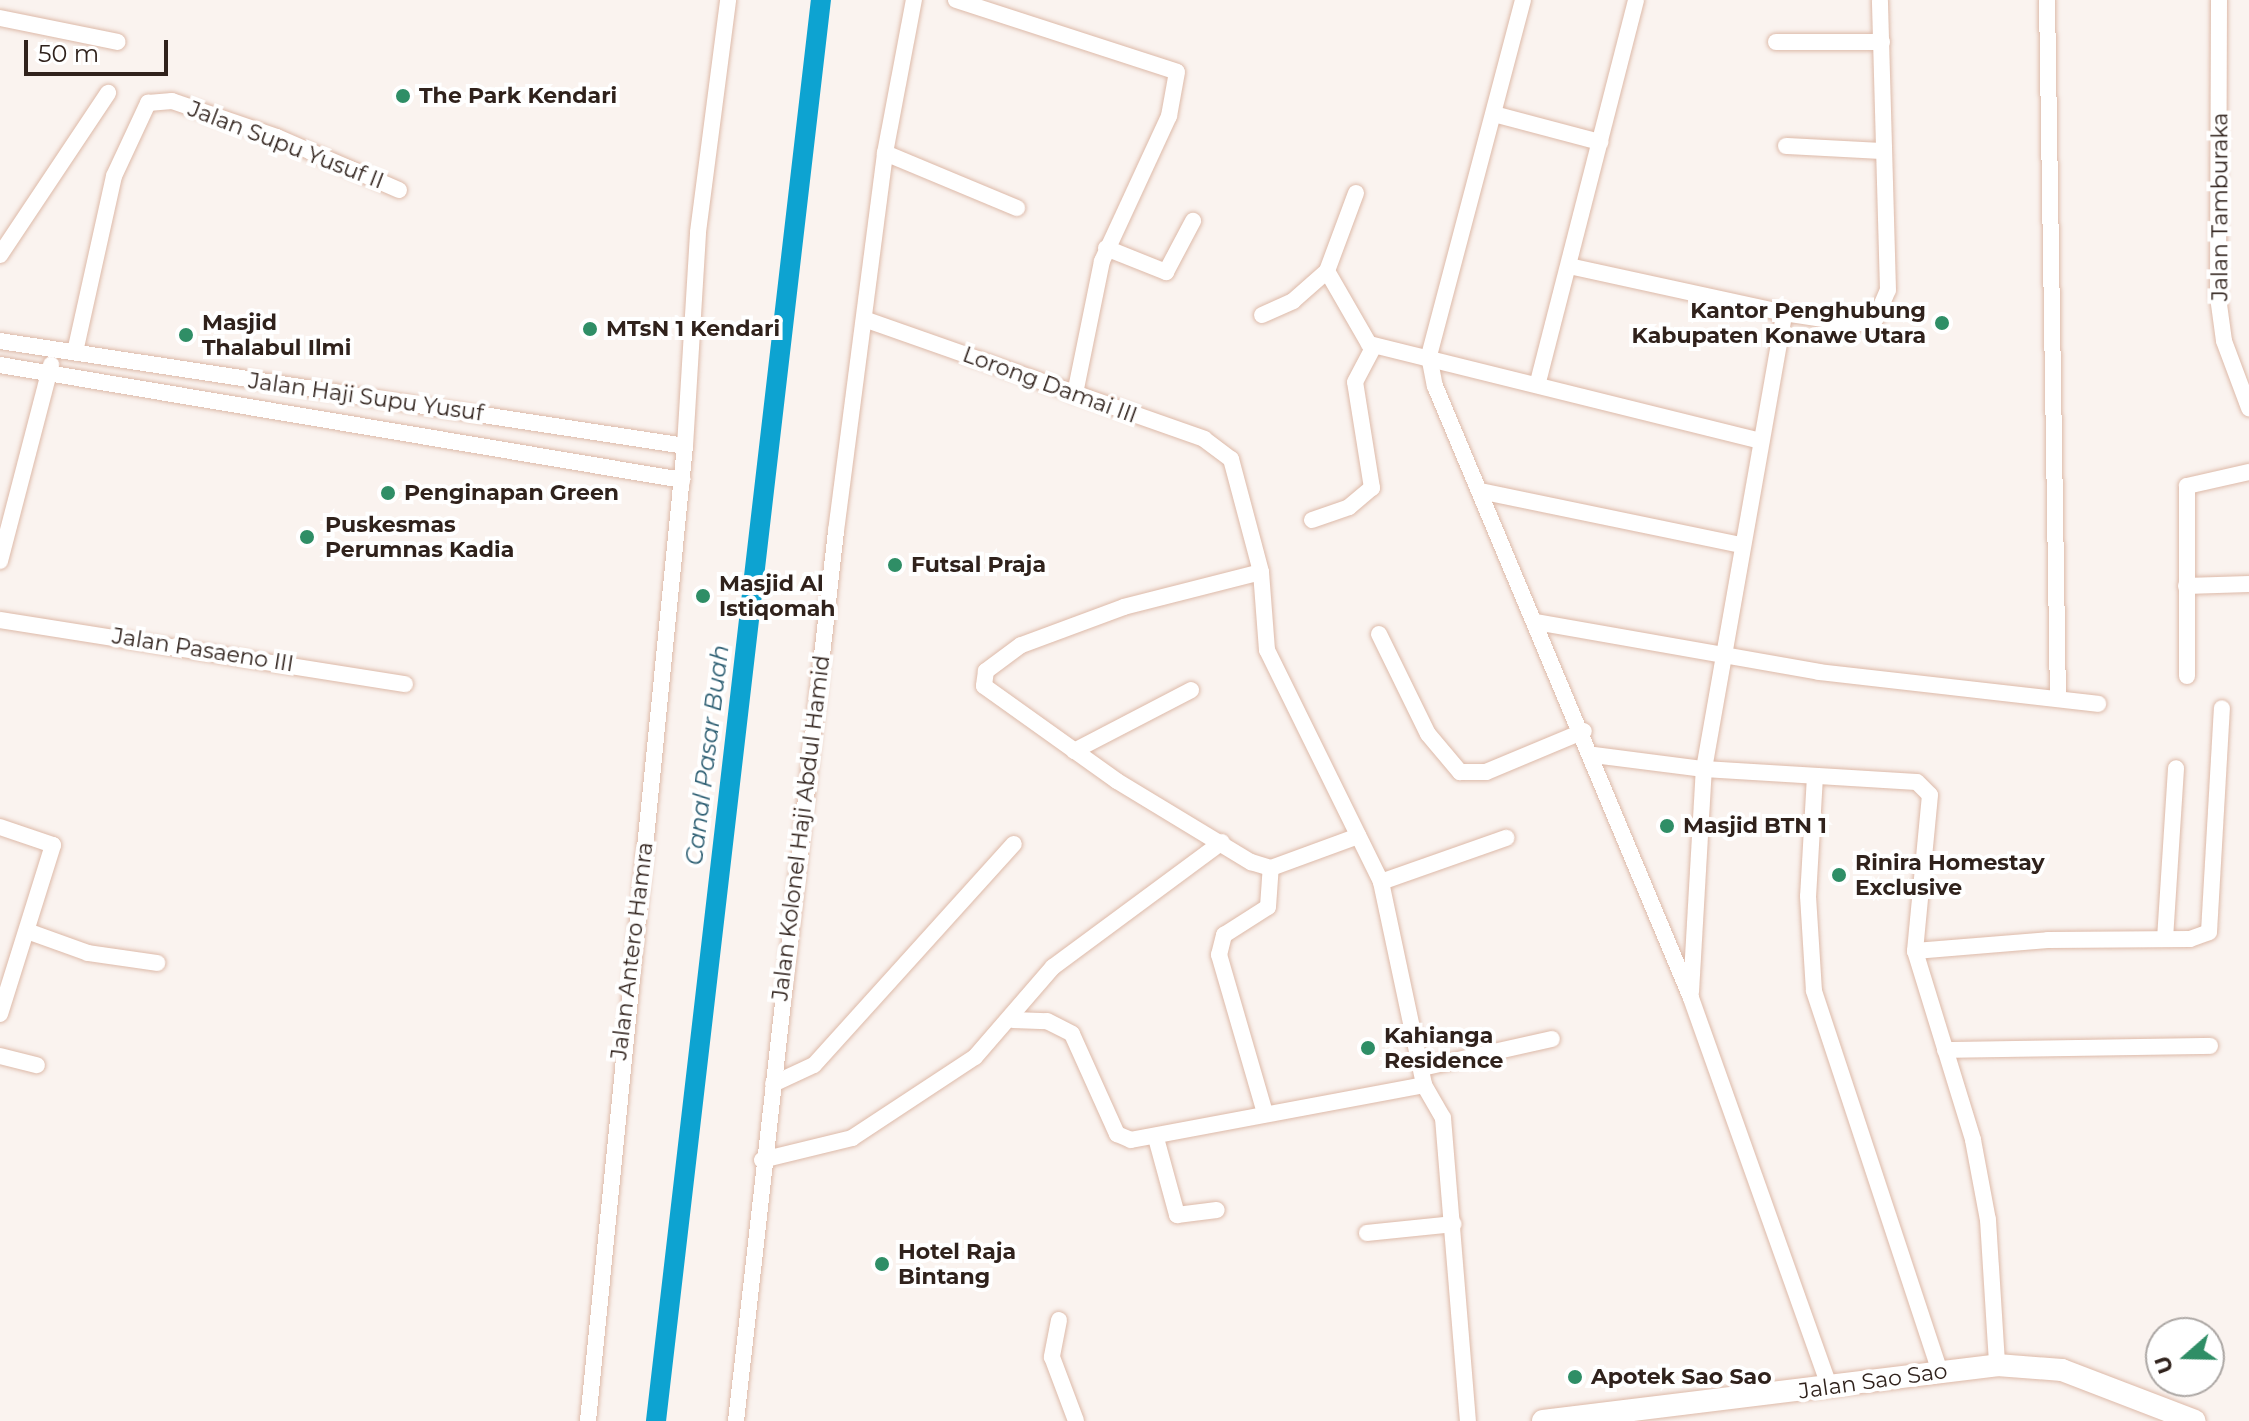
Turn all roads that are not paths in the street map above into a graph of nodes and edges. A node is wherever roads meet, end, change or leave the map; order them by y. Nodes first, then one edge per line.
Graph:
1 (728, 0) edge
2 (914, 0) edge
3 (956, 0) edge
4 (1523, 0) edge
5 (1636, 0) edge
6 (1880, 0) edge
7 (2047, 0) edge
8 (2219, 0) edge
9 (0, 18) edge
10 (118, 42) dead end
11 (1776, 42) dead end
12 (1882, 42) junction
13 (108, 93) dead end
14 (1494, 114) junction
15 (1600, 142) junction
16 (1786, 146) dead end
17 (1883, 151) junction
18 (885, 153) junction
19 (399, 190) dead end
20 (1356, 193) dead end
21 (1017, 208) dead end
22 (1193, 221) dead end
23 (1106, 248) junction
24 (0, 255) edge
25 (1569, 266) junction
26 (1327, 271) junction
27 (1784, 313) junction
28 (1262, 315) dead end
29 (864, 319) junction
30 (0, 341) edge
31 (1374, 346) junction
32 (55, 349) junction
33 (75, 352) junction
34 (1429, 356) junction
35 (0, 365) edge
36 (49, 374) junction
37 (1538, 382) junction
38 (1075, 394) junction
39 (2249, 408) edge
40 (1761, 441) junction
41 (685, 446) junction
42 (2249, 472) edge
43 (682, 480) junction
44 (1480, 491) junction
45 (1312, 520) dead end
46 (1741, 545) junction
47 (0, 561) edge
48 (1261, 572) junction
49 (2249, 584) edge
50 (2186, 586) junction
51 (0, 620) edge
52 (1536, 622) junction
53 (1379, 634) dead end
54 (1723, 657) junction
55 (2187, 676) dead end
56 (405, 684) dead end
57 (1191, 690) dead end
58 (2058, 698) junction
59 (2098, 704) dead end
60 (2222, 708) dead end
61 (1584, 731) junction
62 (1074, 751) junction
63 (1594, 755) junction
64 (2176, 768) dead end
65 (1704, 769) junction
66 (1815, 776) junction
67 (0, 827) edge
68 (1358, 836) junction
69 (1506, 838) dead end
70 (1222, 842) junction
71 (1014, 844) dead end
72 (1271, 868) junction
73 (1381, 882) junction
74 (27, 931) junction
75 (2165, 939) junction
76 (1915, 951) junction
77 (157, 963) dead end
78 (1691, 998) junction
79 (0, 1014) edge
80 (1013, 1020) junction
81 (1552, 1039) dead end
82 (2210, 1046) dead end
83 (1945, 1050) junction
84 (0, 1056) edge
85 (37, 1065) dead end
86 (1423, 1077) junction
87 (773, 1084) junction
88 (1265, 1113) junction
89 (1156, 1138) junction
90 (762, 1160) junction
91 (1217, 1210) dead end
92 (1454, 1224) junction
93 (1367, 1233) dead end
94 (1059, 1320) dead end
95 (1997, 1365) junction
96 (1940, 1372) junction
97 (1830, 1388) junction
98 (588, 1421) edge
99 (736, 1421) edge
100 (1076, 1421) edge
101 (1468, 1421) edge
102 (1543, 1421) edge
103 (2195, 1421) edge

1 - 41 street, Jalan Antero Hamra
2 - 18 street, Jalan Kolonel Haji Abdul Hamid
3 - 23 street
4 - 14 street
5 - 15 street
6 - 12 street
7 - 58 street
8 - 39 street, Jalan Tamburaka
9 - 10 street
11 - 12 street
12 - 17 street
13 - 24 street
14 - 15 street
14 - 34 street
15 - 25 street
16 - 17 street
17 - 27 street
18 - 21 street
18 - 29 street, Jalan Kolonel Haji Abdul Hamid
19 - 33 street, Jalan Supu Yusuf II
20 - 26 street
22 - 23 street
23 - 38 street
25 - 27 street
25 - 37 street
26 - 28 street
26 - 31 street
27 - 40 street
29 - 38 street, Lorong Damai III
29 - 87 street, Jalan Kolonel Haji Abdul Hamid
30 - 32 street, Jalan Haji Supu Yusuf
31 - 34 street
31 - 45 street
32 - 33 street, Jalan Haji Supu Yusuf
32 - 36 street
33 - 41 street, Jalan Haji Supu Yusuf
34 - 37 street
34 - 44 street
35 - 36 street, Jalan Haji Supu Yusuf
36 - 43 street, Jalan Haji Supu Yusuf
36 - 47 street
37 - 40 street
38 - 48 street, Lorong Damai III
40 - 46 street
41 - 43 street, Jalan Antero Hamra
42 - 50 street
43 - 98 street, Jalan Antero Hamra
44 - 46 street
44 - 52 street
46 - 54 street
48 - 62 street
48 - 68 street
49 - 50 street
50 - 55 street
51 - 56 street, Jalan Pasaeno III
52 - 54 street
52 - 61 street
53 - 61 street
54 - 58 street
54 - 65 street
57 - 62 street
58 - 59 street
60 - 75 street
61 - 63 street
62 - 70 street
63 - 65 street
63 - 78 street
64 - 75 street
65 - 66 street
65 - 78 street
66 - 76 street
66 - 96 street
67 - 74 street
68 - 72 street
68 - 73 street
69 - 73 street
70 - 72 street
70 - 80 street
71 - 87 street
72 - 88 street
73 - 86 street
74 - 77 street
74 - 79 street
75 - 76 street
76 - 83 street
78 - 97 street
80 - 89 street
80 - 90 street
81 - 86 street
82 - 83 street
83 - 95 street
84 - 85 street
86 - 88 street
86 - 92 street
87 - 90 street, Jalan Kolonel Haji Abdul Hamid
88 - 89 street
89 - 91 street
90 - 99 street, Jalan Kolonel Haji Abdul Hamid
92 - 93 street
92 - 101 street
94 - 100 street
95 - 96 street, Jalan Sao Sao
95 - 103 street, Jalan Sao Sao
96 - 97 street, Jalan Sao Sao
97 - 102 street, Jalan Sao Sao

